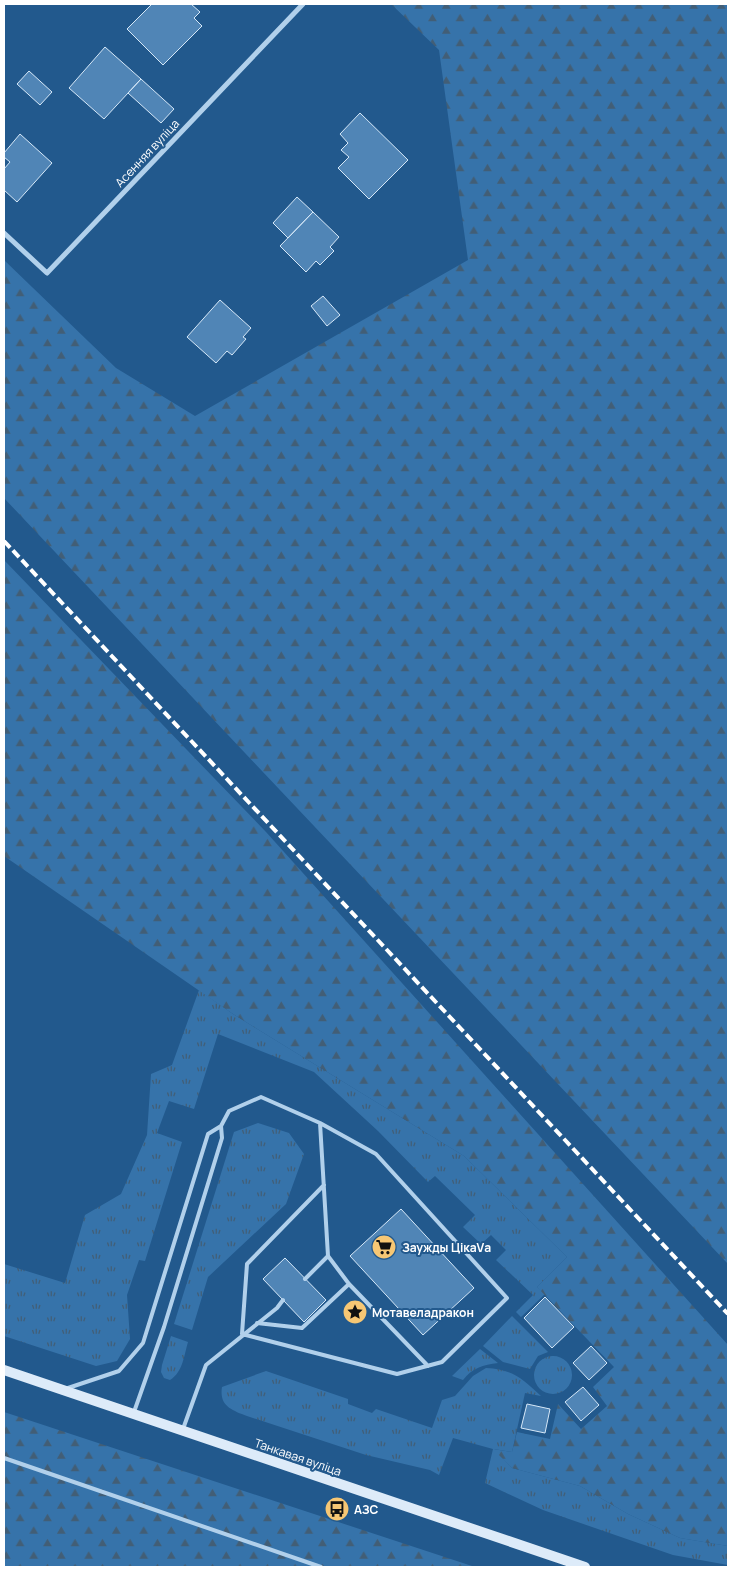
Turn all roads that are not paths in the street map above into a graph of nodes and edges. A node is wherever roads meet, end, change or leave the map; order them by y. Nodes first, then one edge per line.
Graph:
1 (302, 4) edge
2 (4, 233) edge
3 (320, 1123) junction
4 (221, 1126) junction
5 (324, 1185) junction
6 (328, 1256) junction
7 (305, 1279) dead end
8 (349, 1284) junction
9 (283, 1300) dead end
10 (257, 1323) junction
11 (242, 1334) junction
12 (428, 1366) junction
13 (4, 1370) edge
14 (62, 1390) junction
15 (133, 1414) junction
16 (183, 1431) junction
17 (4, 1458) edge
18 (321, 1567) edge
19 (585, 1567) edge

1 - 2 street, Асенняя вуліца
3 - 4 lane
3 - 5 lane
3 - 12 lane
4 - 14 lane
4 - 15 lane
5 - 6 lane
5 - 11 lane
6 - 7 lane
6 - 8 lane
8 - 10 lane
8 - 12 lane
9 - 10 lane
10 - 11 lane
11 - 12 lane
11 - 16 lane
13 - 14 main road, Танкавая вуліца
14 - 15 main road, Танкавая вуліца
15 - 16 main road, Танкавая вуліца
16 - 19 main road, Танкавая вуліца
17 - 18 lane

